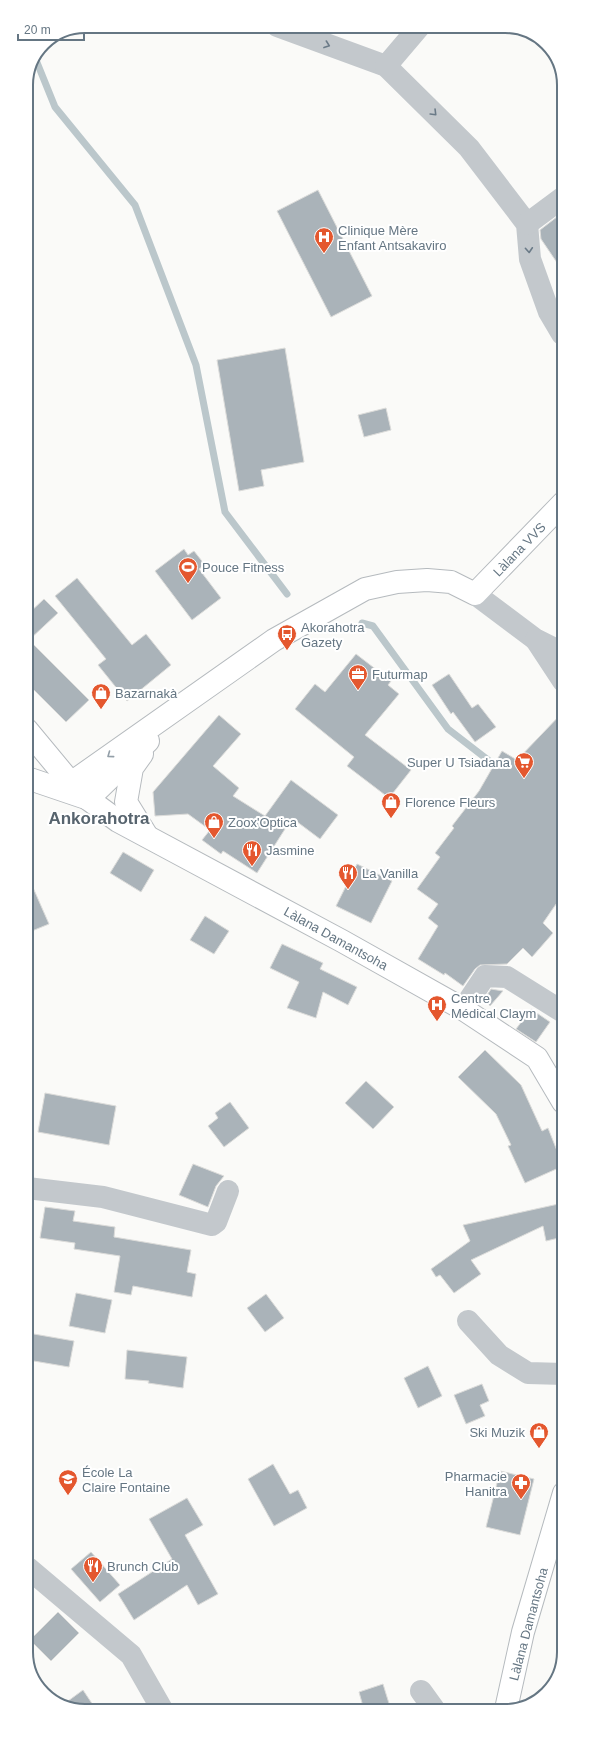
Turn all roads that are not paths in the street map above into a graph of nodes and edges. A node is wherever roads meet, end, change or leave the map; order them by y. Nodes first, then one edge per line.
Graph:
1 (296, 33) edge
2 (414, 33) edge
3 (386, 66) junction
4 (557, 202) edge
5 (528, 224) junction
6 (557, 326) edge
7 (557, 509) edge
8 (475, 594) junction
9 (535, 640) junction
10 (557, 650) edge
11 (557, 672) edge
12 (200, 692) junction
13 (161, 729) junction
14 (33, 737) edge
15 (45, 752) junction
16 (33, 774) edge
17 (33, 780) edge
18 (71, 783) junction
19 (88, 799) junction
20 (147, 837) junction
21 (557, 1008) edge
22 (463, 1009) junction
23 (557, 1092) edge
24 (33, 1189) edge
25 (228, 1191) dead end
26 (468, 1321) dead end
27 (557, 1374) edge
28 (557, 1521) edge
29 (33, 1572) edge
30 (421, 1691) dead end
31 (160, 1704) edge
32 (430, 1704) edge
33 (507, 1704) edge

1 -> 3 street
2 - 3 street
3 -> 5 street
4 - 5 street
5 -> 6 street
7 - 8 main road, Làlana VVS
8 - 9 street
8 - 12 main road
9 - 10 street
9 - 11 street
12 - 13 main road
12 -> 18 main road
13 - 19 main road
13 - 20 main road
14 - 15 main road
15 - 16 main road
15 - 18 main road
17 - 19 main road
18 - 19 main road
19 - 20 main road, Làlana Damantsoha
20 - 22 main road, Làlana Damantsoha
21 - 22 street
22 - 23 main road, Làlana Damantsoha
24 - 25 street
26 - 27 street
28 - 33 main road, Làlana Damantsoha
29 - 31 street
30 - 32 street

